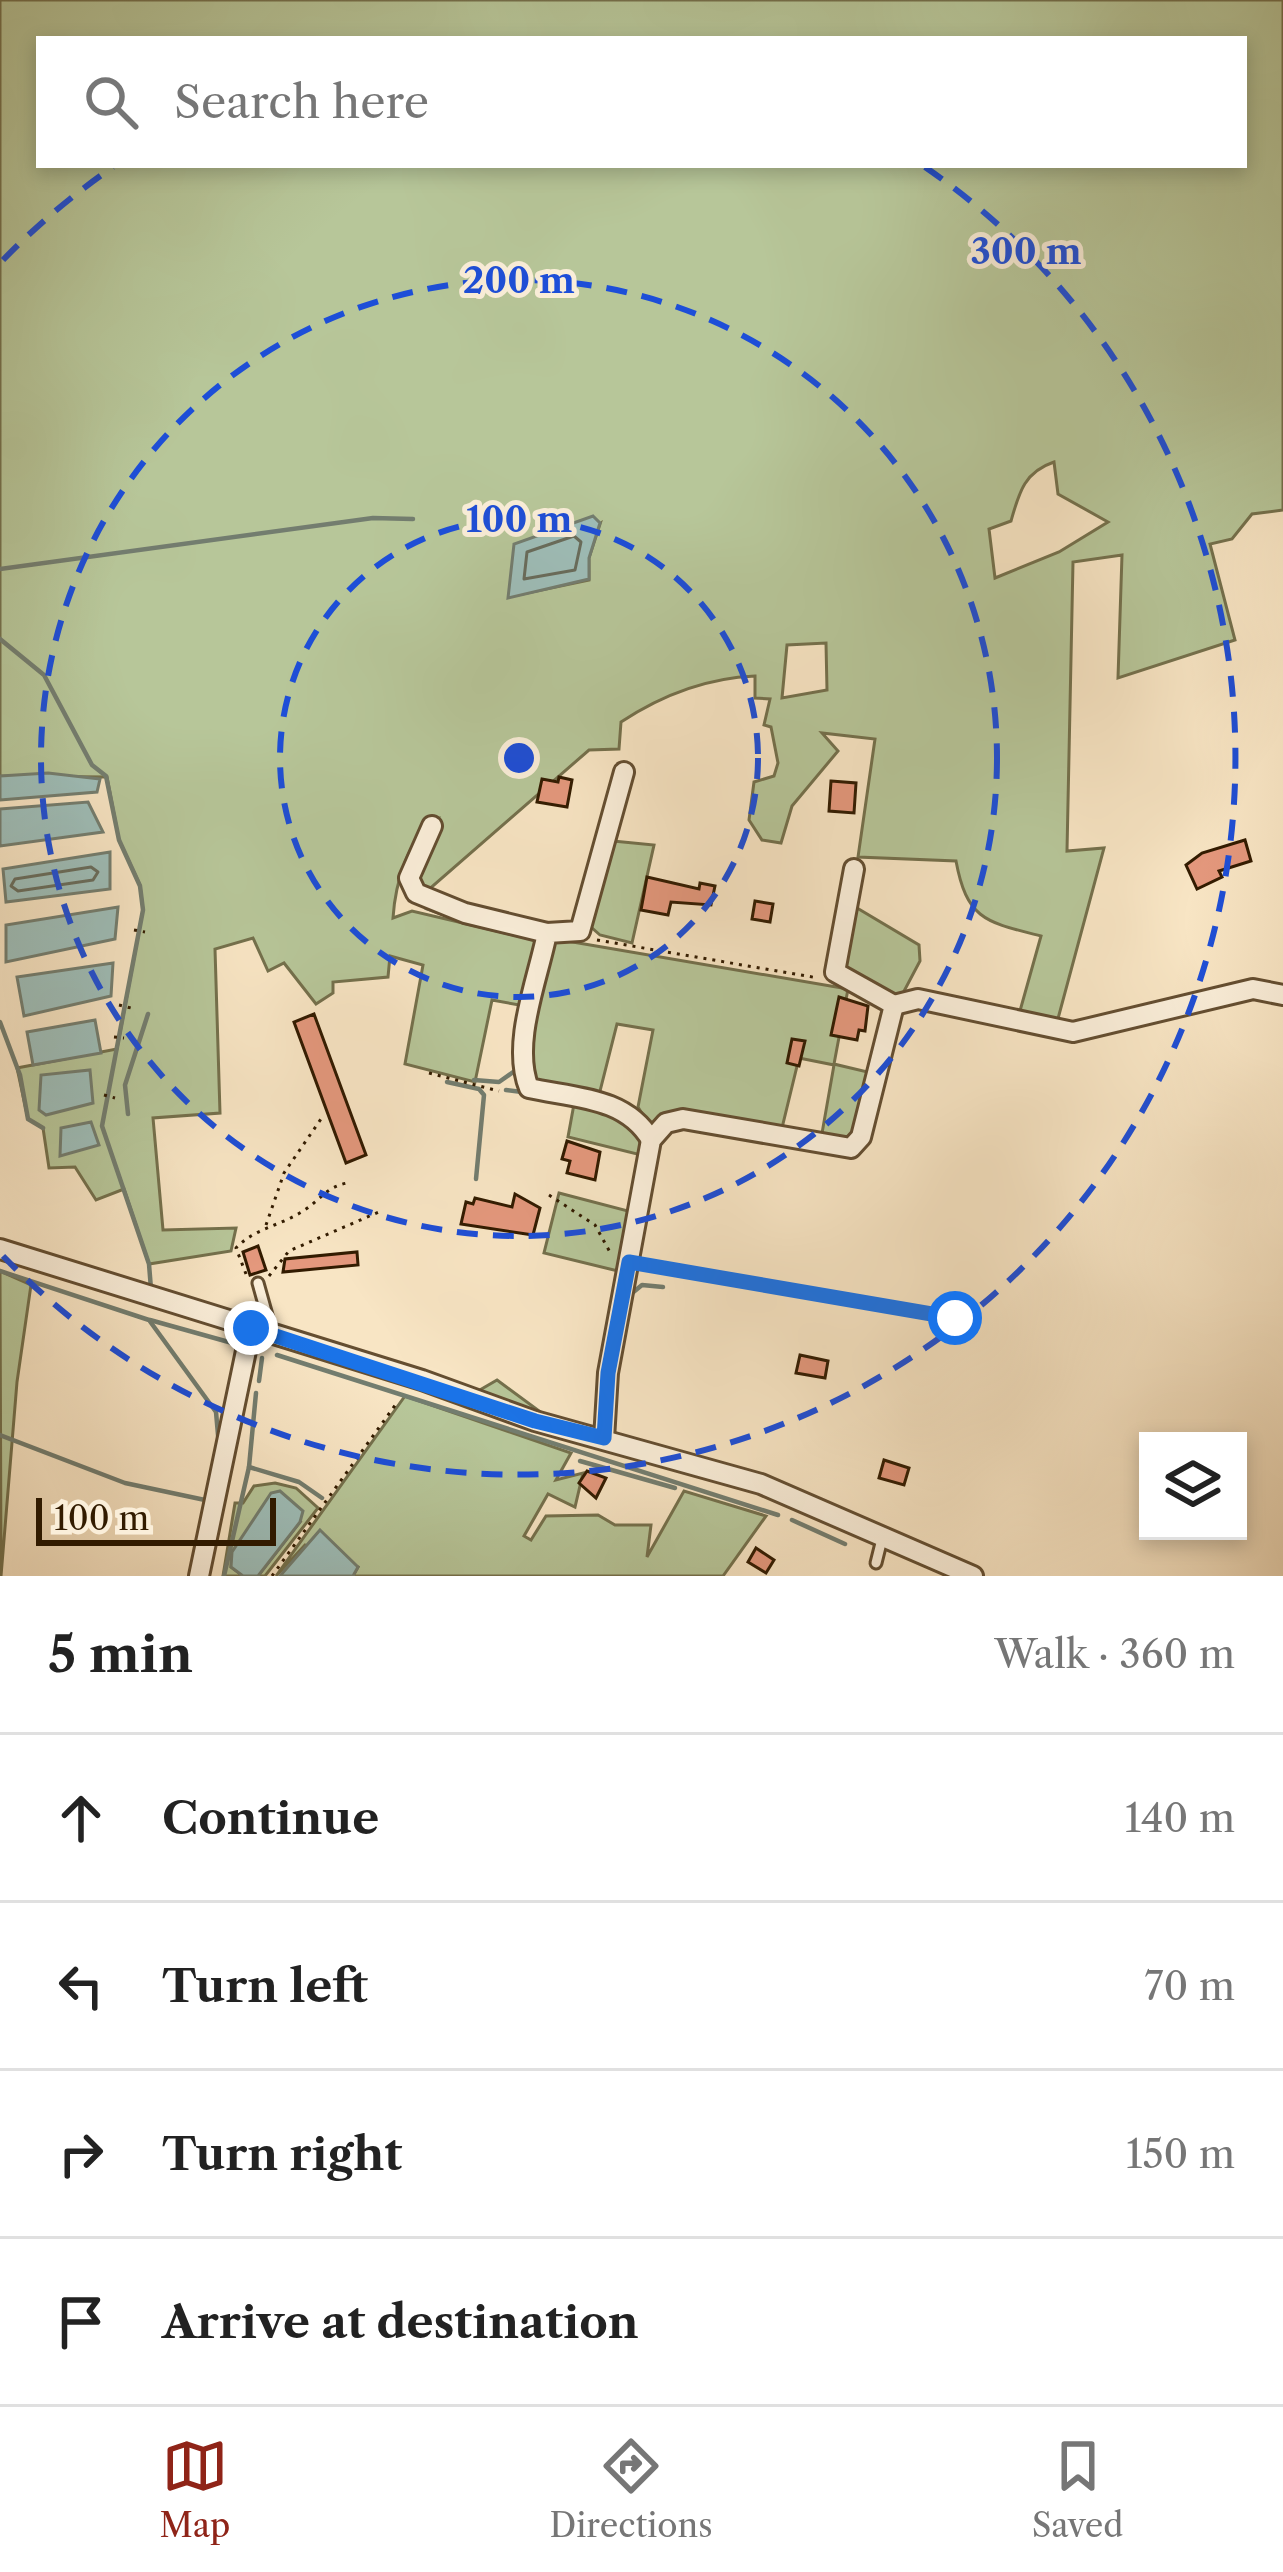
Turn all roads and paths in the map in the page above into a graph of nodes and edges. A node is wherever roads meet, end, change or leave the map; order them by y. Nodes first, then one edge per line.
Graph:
1 (625, 772) dead end
2 (432, 826) dead end
3 (854, 869) dead end
4 (134, 930) dead end
5 (145, 932) dead end
6 (580, 932) junction
7 (548, 933) junction
8 (844, 982) junction
9 (1283, 995) edge
10 (119, 1005) dead end
11 (894, 1006) junction
12 (130, 1008) dead end
13 (114, 1037) dead end
14 (124, 1038) dead end
15 (429, 1073) dead end
16 (499, 1091) dead end
17 (104, 1095) dead end
18 (115, 1098) dead end
19 (323, 1116) dead end
20 (651, 1140) junction
21 (347, 1183) dead end
22 (549, 1195) dead end
23 (381, 1211) dead end
24 (266, 1226) junction
25 (0, 1249) edge
26 (627, 1272) junction
27 (259, 1287) junction
28 (955, 1318) dead end
29 (251, 1328) junction
30 (272, 1333) junction
31 (396, 1404) dead end
32 (604, 1438) junction
33 (882, 1539) junction
34 (876, 1563) dead end
35 (199, 1576) edge
36 (272, 1576) edge
37 (973, 1576) edge

1 - 6 street
2 - 7 street
3 - 8 street
4 - 5 path
6 - 7 street
6 - 8 path
7 - 20 street
8 - 11 street
9 - 11 street
10 - 12 path
11 - 20 street
13 - 14 path
15 - 16 path
17 - 18 path
19 - 24 path
20 - 26 street
21 - 24 path
22 - 26 path
23 - 27 path
24 - 27 path
25 - 29 street
26 - 28 path
26 - 32 street
27 - 30 lane
29 - 30 street
29 - 35 street
30 - 32 street
31 - 36 path
32 - 33 street
33 - 34 lane
33 - 37 street

